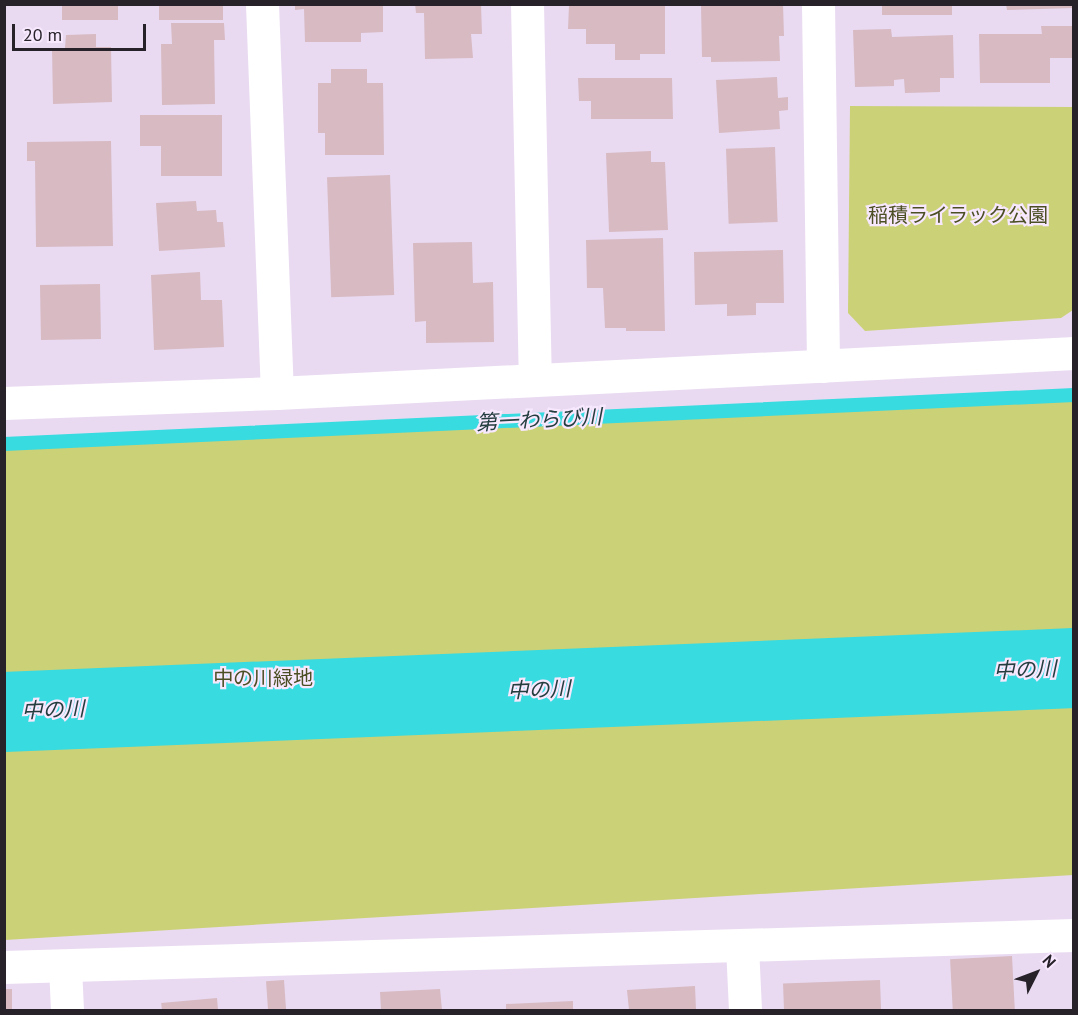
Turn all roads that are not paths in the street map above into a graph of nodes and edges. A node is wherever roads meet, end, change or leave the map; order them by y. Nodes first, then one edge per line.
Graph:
1 (262, 4) edge
2 (527, 4) edge
3 (818, 4) edge
4 (1074, 354) edge
5 (823, 366) junction
6 (535, 380) junction
7 (277, 393) junction
8 (4, 403) edge
9 (1074, 935) edge
10 (742, 946) junction
11 (65, 966) junction
12 (4, 967) edge
13 (67, 1011) edge
14 (744, 1011) edge

1 - 7 street
2 - 6 street
3 - 5 street
4 - 5 street
5 - 6 street
6 - 7 street
7 - 8 street
9 - 10 street
10 - 11 street
10 - 14 street
11 - 12 street
11 - 13 street

